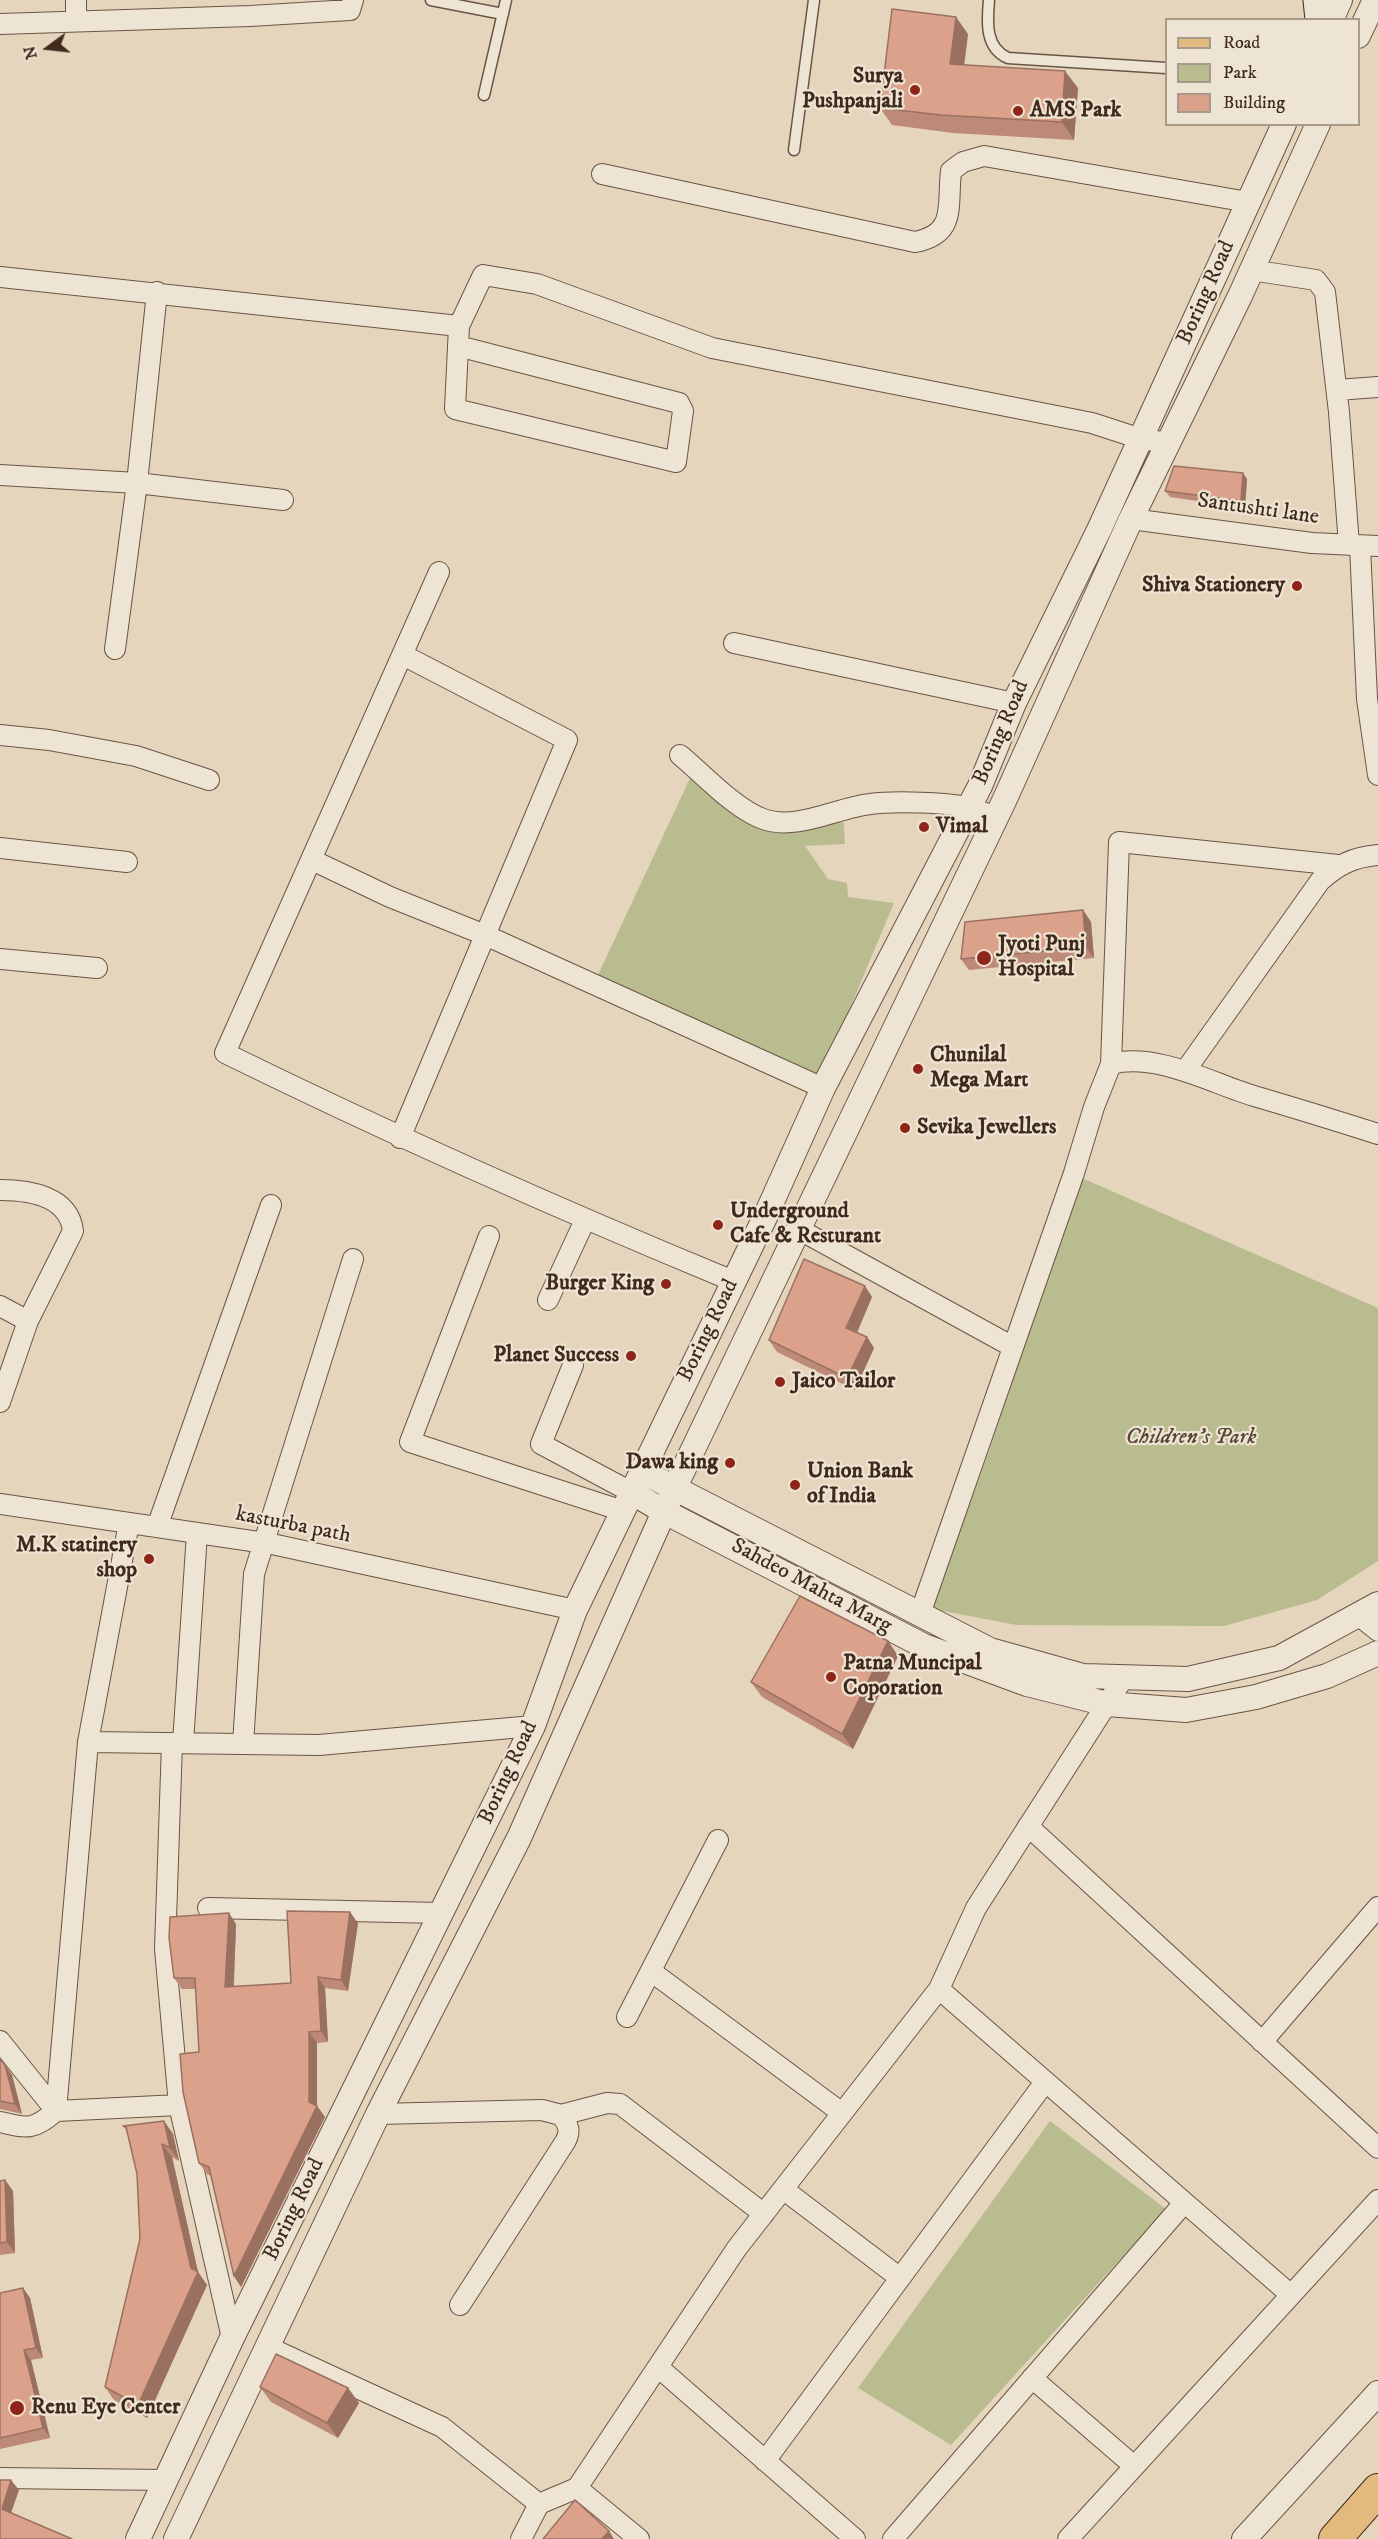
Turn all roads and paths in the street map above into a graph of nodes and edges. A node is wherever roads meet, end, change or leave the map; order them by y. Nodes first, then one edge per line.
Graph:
1 (76, 0) edge
2 (354, 0) edge
3 (431, 0) edge
4 (506, 0) edge
5 (814, 0) edge
6 (989, 0) edge
7 (1317, 0) edge
8 (1340, 0) edge
9 (1375, 0) edge
10 (503, 14) junction
11 (1319, 18) edge
12 (1332, 18) edge
13 (76, 21) junction
14 (0, 24) edge
15 (1360, 34) edge
16 (1165, 68) edge
17 (484, 95) dead end
18 (1283, 126) edge
19 (1317, 126) edge
20 (794, 150) dead end
21 (602, 174) dead end
22 (1248, 202) junction
23 (1251, 270) junction
24 (0, 277) edge
25 (157, 292) junction
26 (459, 326) junction
27 (458, 346) junction
28 (1378, 387) edge
29 (1336, 390) junction
30 (1141, 439) junction
31 (1169, 443) junction
32 (0, 475) edge
33 (137, 483) junction
34 (283, 500) dead end
35 (1131, 519) junction
36 (1362, 546) edge
37 (439, 572) dead end
38 (734, 643) dead end
39 (115, 649) dead end
40 (404, 656) junction
41 (1372, 699) edge
42 (1014, 703) junction
43 (0, 735) edge
44 (680, 755) dead end
45 (1378, 775) edge
46 (209, 780) dead end
47 (969, 807) junction
48 (996, 818) junction
49 (0, 848) edge
50 (1378, 855) edge
51 (312, 860) junction
52 (127, 862) dead end
53 (1338, 865) junction
54 (485, 935) junction
55 (0, 958) edge
56 (97, 968) dead end
57 (1111, 1064) junction
58 (1185, 1071) junction
59 (823, 1088) junction
60 (1378, 1134) edge
61 (400, 1138) junction
62 (0, 1190) edge
63 (271, 1205) dead end
64 (585, 1220) junction
65 (800, 1230) junction
66 (489, 1236) dead end
67 (353, 1259) dead end
68 (733, 1281) junction
69 (548, 1300) dead end
70 (0, 1306) edge
71 (28, 1321) junction
72 (1013, 1347) junction
73 (573, 1365) dead end
74 (0, 1402) edge
75 (675, 1487) junction
76 (632, 1491) junction
77 (0, 1504) edge
78 (665, 1512) junction
79 (129, 1523) junction
80 (157, 1527) junction
81 (197, 1533) junction
82 (264, 1543) junction
83 (1368, 1609) edge
84 (575, 1610) junction
85 (920, 1614) junction
86 (1378, 1631) edge
87 (1378, 1653) edge
88 (1124, 1677) junction
89 (1107, 1704) junction
90 (533, 1726) junction
91 (88, 1742) junction
92 (177, 1743) junction
93 (243, 1744) junction
94 (1028, 1826) junction
95 (718, 1840) dead end
96 (1378, 1907) edge
97 (208, 1908) dead end
98 (441, 1913) junction
99 (652, 1972) junction
100 (939, 1989) junction
101 (627, 2017) dead end
102 (0, 2041) edge
103 (1262, 2042) junction
104 (1045, 2082) junction
105 (179, 2105) junction
106 (56, 2111) junction
107 (842, 2113) junction
108 (378, 2114) junction
109 (561, 2115) junction
110 (0, 2122) edge
111 (1378, 2148) edge
112 (783, 2189) junction
113 (1378, 2200) edge
114 (1184, 2202) junction
115 (764, 2214) junction
116 (900, 2278) junction
117 (1291, 2295) junction
118 (460, 2305) dead end
119 (232, 2338) junction
120 (268, 2347) junction
121 (658, 2367) junction
122 (1032, 2378) junction
123 (1378, 2394) edge
124 (765, 2461) junction
125 (1134, 2466) junction
126 (0, 2478) edge
127 (164, 2480) junction
128 (577, 2488) junction
129 (1378, 2490) edge
130 (539, 2504) junction
131 (138, 2539) edge
132 (176, 2539) edge
133 (521, 2539) edge
134 (639, 2539) edge
135 (855, 2539) edge
136 (893, 2539) edge
137 (1068, 2539) edge
138 (1244, 2539) edge
139 (1335, 2539) edge

1 - 13 street
2 - 13 street
3 - 10 lane
4 - 10 lane
5 - 20 lane
6 - 16 lane
7 - 11 main road
8 - 12 street
9 - 15 street
10 - 17 lane
13 - 14 street
18 - 22 street, Boring Road
19 - 23 street
21 - 22 street
22 - 30 street, Boring Road
23 - 29 street
23 - 31 street
24 - 25 street
25 - 26 street
25 - 33 street
26 - 27 street
26 - 30 street
27 - 27 street
28 - 29 street
29 - 36 street
30 - 31 street
30 - 42 street, Boring Road
31 - 35 street
32 - 33 street
33 - 34 street
33 - 39 street
35 - 36 street, Santushti lane
35 - 48 street
36 - 41 street
37 - 40 street
38 - 42 street
40 - 51 street
40 - 54 street
41 - 45 street
42 - 47 street, Boring Road
43 - 46 street
44 - 47 street
47 - 48 street
47 - 59 street, Boring Road
48 - 65 street
49 - 52 street
50 - 53 street
51 - 54 street
51 - 61 street
53 - 57 street
53 - 58 street
54 - 59 street
54 - 61 street
55 - 56 street
57 - 58 street
57 - 72 street
58 - 60 street
59 - 68 street, Boring Road
61 - 64 street
62 - 71 street
63 - 80 street
64 - 68 street
64 - 69 street
65 - 72 street
65 - 75 street
66 - 76 street
67 - 82 street
68 - 76 street, Boring Road
70 - 71 street
71 - 74 street
72 - 85 street
73 - 76 street
75 - 76 street, Sahdeo Mahta Marg
75 - 78 street
75 - 85 street, Sahdeo Mahta Marg
76 - 78 street, Sahdeo Mahta Marg
76 - 84 street, Boring Road
77 - 79 street, kasturba path
78 - 89 street, Sahdeo Mahta Marg
78 - 108 street
79 - 80 street, kasturba path
79 - 91 street
80 - 81 street, kasturba path
81 - 82 street, kasturba path
81 - 92 street
82 - 84 street, kasturba path
82 - 93 street
83 - 86 street
83 - 88 street, Sahdeo Mahta Marg
84 - 90 street, Boring Road
85 - 88 street, Sahdeo Mahta Marg
87 - 89 street, Sahdeo Mahta Marg
88 - 89 street
89 - 94 street
90 - 93 street
90 - 98 street, Boring Road
91 - 92 street
91 - 106 street
92 - 93 street
92 - 105 street
94 - 100 street
94 - 103 street
95 - 99 street
96 - 103 street
97 - 98 street
98 - 119 street, Boring Road
99 - 101 street
99 - 107 street
100 - 104 street
100 - 107 street
102 - 106 street
103 - 111 street
104 - 114 street
104 - 116 street
105 - 106 street
105 - 119 street
106 - 110 street
107 - 112 street
108 - 109 street
108 - 120 street
109 - 115 street
109 - 118 street
112 - 115 street
112 - 116 street
113 - 117 street
114 - 117 street
114 - 122 street
115 - 121 street
116 - 124 street
117 - 125 street
119 - 127 street, Boring Road
120 - 130 street
120 - 132 street
121 - 124 street
121 - 128 street
122 - 125 street
122 - 136 street
123 - 138 street
124 - 135 street
125 - 137 street
126 - 127 street
127 - 131 street, Boring Road
128 - 130 street
128 - 134 street
129 - 139 main road
130 - 133 street

